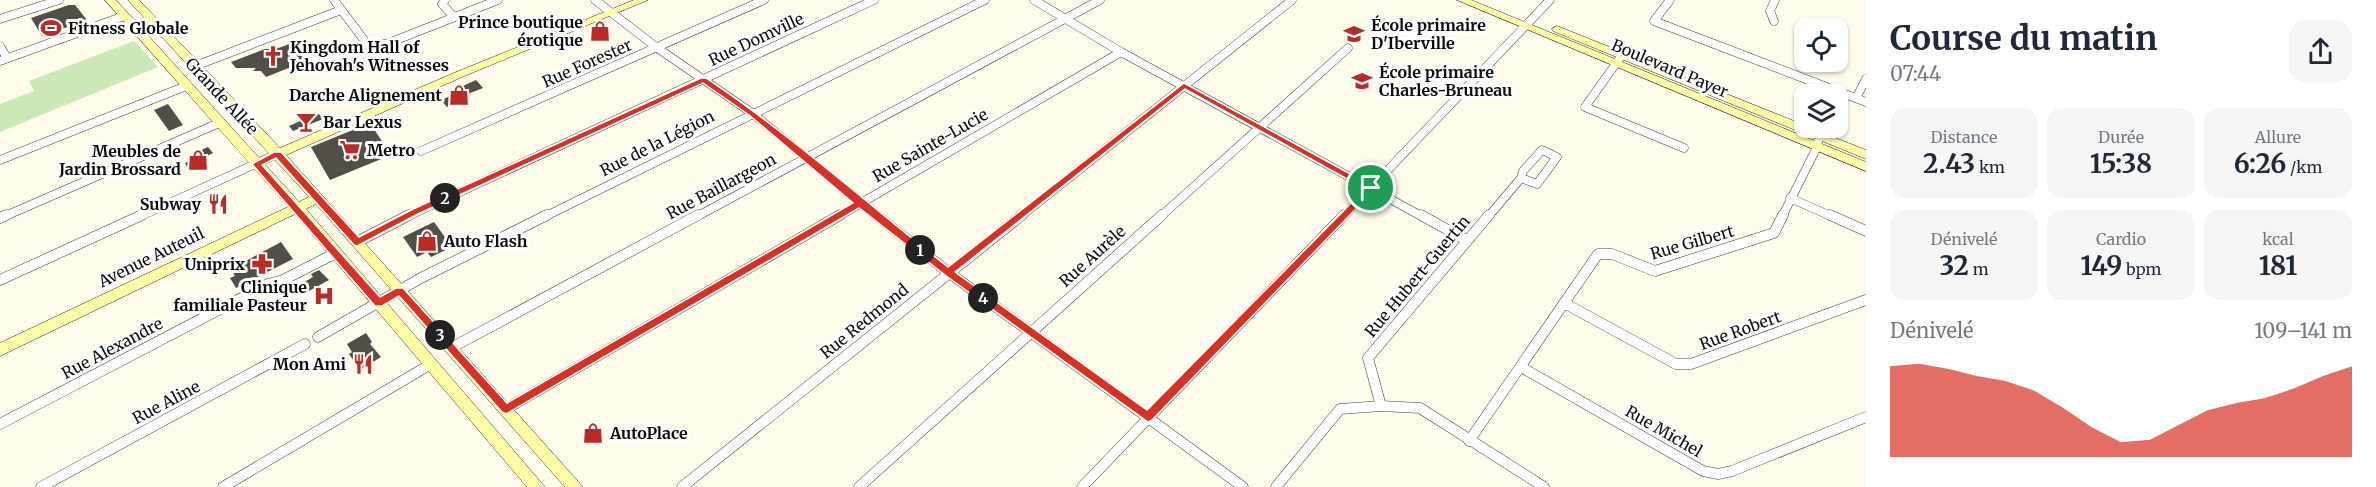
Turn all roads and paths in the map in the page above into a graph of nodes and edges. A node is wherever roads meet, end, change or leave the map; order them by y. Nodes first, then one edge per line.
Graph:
1 (59, 0) edge
2 (110, 0) edge
3 (133, 0) edge
4 (334, 0) edge
5 (445, 0) edge
6 (468, 0) edge
7 (498, 0) edge
8 (595, 0) edge
9 (643, 0) edge
10 (764, 0) edge
11 (874, 0) edge
12 (985, 0) edge
13 (1034, 0) edge
14 (1101, 0) edge
15 (1292, 0) edge
16 (1462, 0) edge
17 (1485, 0) edge
18 (1550, 0) edge
19 (1670, 0) edge
20 (1775, 0) edge
21 (477, 8) junction
22 (341, 9) junction
23 (610, 14) junction
24 (124, 16) junction
25 (454, 17) junction
26 (1066, 18) junction
27 (0, 19) edge
28 (1774, 21) dead end
29 (1530, 22) junction
30 (0, 46) edge
31 (656, 47) junction
32 (1348, 48) dead end
33 (1121, 52) junction
34 (4, 60) edge
35 (1620, 60) junction
36 (195, 66) junction
37 (1866, 79) edge
38 (704, 80) junction
39 (1184, 85) junction
40 (186, 86) junction
41 (1856, 98) junction
42 (1866, 102) edge
43 (752, 113) junction
44 (219, 123) junction
45 (1260, 126) junction
46 (1818, 141) junction
47 (1684, 148) dead end
48 (421, 151) dead end
49 (277, 154) junction
50 (1866, 155) edge
51 (807, 157) junction
52 (0, 160) edge
53 (256, 164) junction
54 (1866, 167) edge
55 (1521, 178) dead end
56 (1371, 188) junction
57 (318, 198) junction
58 (1790, 198) junction
59 (860, 203) junction
60 (297, 208) junction
61 (0, 218) edge
62 (1866, 231) edge
63 (1467, 240) junction
64 (357, 242) junction
65 (336, 253) junction
66 (948, 273) junction
67 (0, 280) edge
68 (400, 290) junction
69 (1866, 300) edge
70 (378, 303) junction
71 (1564, 303) junction
72 (1029, 332) junction
73 (318, 337) dead end
74 (305, 344) dead end
75 (451, 348) junction
76 (0, 350) edge
77 (431, 364) junction
78 (1521, 367) junction
79 (1381, 406) junction
80 (506, 409) junction
81 (1148, 417) junction
82 (1866, 417) edge
83 (0, 424) edge
84 (1469, 441) junction
85 (41, 487) edge
86 (223, 487) edge
87 (537, 487) edge
88 (575, 487) edge
89 (682, 487) edge
90 (859, 487) edge
91 (1082, 487) edge
92 (1243, 487) edge
93 (1276, 487) edge
94 (1544, 487) edge

1 - 27 street
2 - 24 main road, Grande Allée
3 - 36 main road, Grande Allée
4 - 22 street
5 - 25 street
6 - 21 street
7 - 21 street
8 - 23 street
9 - 23 main road
10 - 31 street, Rue Forester
11 - 38 street, Rue Domville
12 - 43 street, Rue de la Légion
13 - 26 street
14 - 26 street, Rue Baillargeon
15 - 39 street, Rue Redmond
16 - 29 main road, Boulevard Payer
17 - 29 main road, Boulevard Payer
18 - 29 street
19 - 41 street
20 - 28 street
21 - 25 street
22 - 25 street
22 - 36 street
23 - 31 street
23 - 49 main road
24 - 34 street
24 - 40 main road, Grande Allée
26 - 33 street
26 - 51 street, Rue Baillargeon
29 - 35 main road, Boulevard Payer
29 - 56 street
30 - 34 street
31 - 38 street
31 - 48 street, Rue Forester
32 - 45 street, Rue Aurèle
33 - 39 street
33 - 59 street, Rue Sainte-Lucie
35 - 46 main road, Boulevard Payer
35 - 47 street
36 - 49 main road, Grande Allée
37 - 41 street
38 - 43 street
38 - 64 street, Rue Domville
39 - 45 street
39 - 66 street, Rue Redmond
40 - 44 main road, Grande Allée
40 - 52 street
41 - 42 street
43 - 51 street
43 - 68 street, Rue de la Légion
44 - 53 main road, Grande Allée
44 - 61 street
45 - 56 street
45 - 72 street, Rue Aurèle
46 - 50 main road, Boulevard Payer
46 - 54 main road, Boulevard Payer
46 - 58 street, Rue Gilbert
49 - 53 street
49 - 57 main road, Grande Allée
51 - 59 street
51 - 75 street, Rue Baillargeon
53 - 60 main road, Grande Allée
53 - 67 street
55 - 63 street, Rue Hubert-Guertin
56 - 63 street
56 - 81 street
57 - 60 main road, Avenue Auteuil
57 - 64 main road, Grande Allée
58 - 62 street
58 - 71 street, Rue Gilbert
59 - 66 street
59 - 80 street, Rue Sainte-Lucie
60 - 65 main road, Grande Allée
60 - 76 main road, Avenue Auteuil
63 - 79 street, Rue Hubert-Guertin
64 - 68 main road, Grande Allée
65 - 70 main road, Grande Allée
65 - 83 street, Rue Alexandre
66 - 72 street
66 - 89 street, Rue Redmond
68 - 70 street, Rue de la Légion
68 - 75 main road, Grande Allée
69 - 71 street, Rue Robert
70 - 73 street
70 - 77 main road, Grande Allée
71 - 78 street, Rue Gilbert
72 - 81 street
72 - 90 street, Rue Aurèle
74 - 85 street, Rue Aline
75 - 80 main road, Grande Allée
77 - 86 street
77 - 87 main road, Grande Allée
78 - 82 street, Rue Michel
78 - 84 street, Rue Gilbert
79 - 84 street
79 - 93 street
80 - 88 main road, Grande Allée
81 - 91 street
81 - 92 street
84 - 94 street

